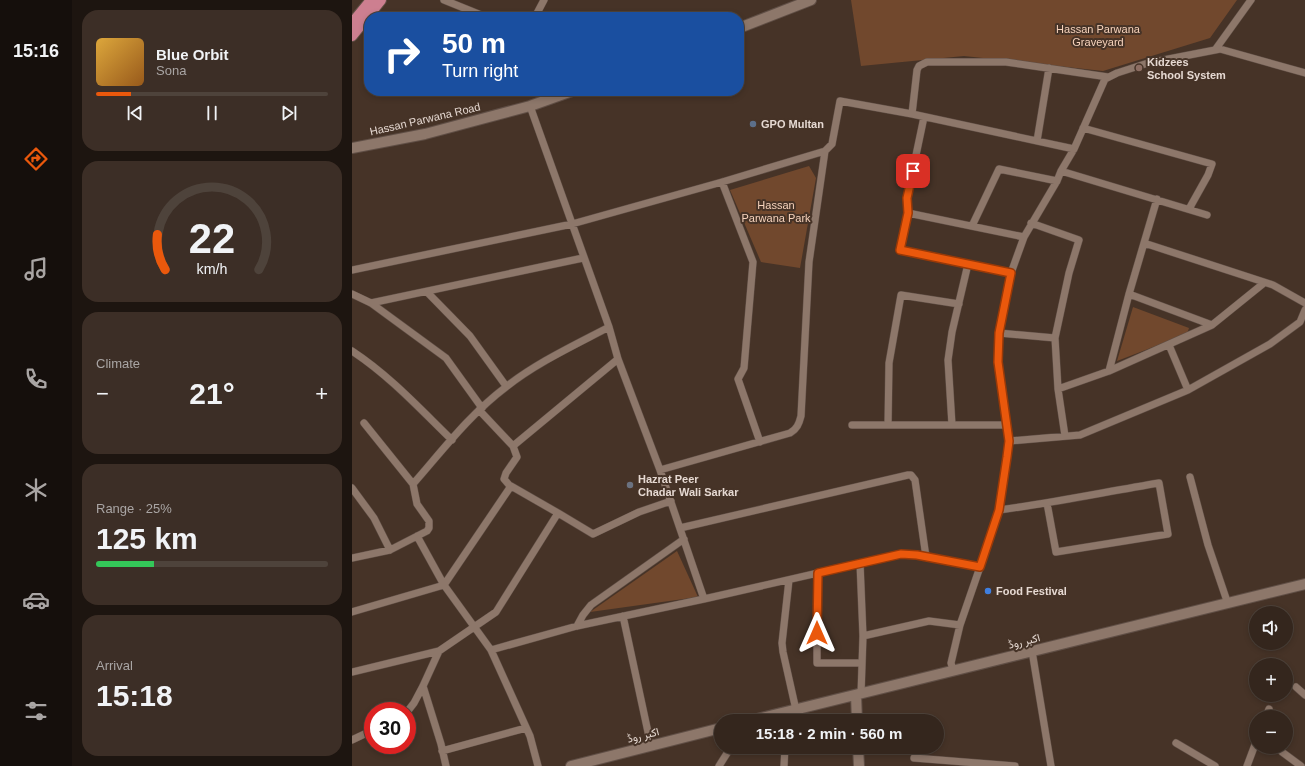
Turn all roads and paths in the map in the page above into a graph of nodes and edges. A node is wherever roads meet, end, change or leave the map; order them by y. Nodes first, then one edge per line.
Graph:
1 (371, 0) edge
2 (381, 0) edge
3 (444, 0) edge
4 (544, 0) edge
5 (811, 0) edge
6 (1251, 0) edge
7 (356, 12) edge
8 (371, 12) edge
9 (474, 12) edge
10 (538, 12) edge
11 (364, 21) edge
12 (352, 23) edge
13 (744, 26) edge
14 (352, 36) edge
15 (1215, 50) junction
16 (1049, 68) junction
17 (1305, 73) edge
18 (1108, 77) junction
19 (558, 96) edge
20 (530, 106) junction
21 (912, 114) junction
22 (924, 117) junction
23 (1083, 128) junction
24 (1038, 141) junction
25 (352, 148) edge
26 (1074, 149) junction
27 (825, 150) junction
28 (1061, 171) junction
29 (1057, 181) junction
30 (722, 182) junction
31 (1157, 199) junction
32 (1189, 209) junction
33 (908, 213) junction
34 (1207, 215) dead end
35 (1032, 223) junction
36 (572, 224) junction
37 (972, 226) junction
38 (1024, 237) junction
39 (1144, 243) junction
40 (583, 258) junction
41 (968, 264) junction
42 (352, 270) edge
43 (1011, 273) junction
44 (1264, 282) junction
45 (427, 292) junction
46 (352, 294) edge
47 (1129, 294) junction
48 (371, 303) junction
49 (1305, 303) edge
50 (959, 304) junction
51 (1305, 310) edge
52 (1212, 325) junction
53 (609, 327) junction
54 (999, 333) junction
55 (1055, 338) junction
56 (1169, 345) junction
57 (352, 352) edge
58 (618, 359) junction
59 (1109, 370) junction
60 (506, 386) junction
61 (1058, 389) junction
62 (1188, 390) junction
63 (480, 409) junction
64 (364, 423) dead end
65 (852, 425) dead end
66 (888, 425) junction
67 (952, 425) junction
68 (1007, 425) junction
69 (1065, 436) junction
70 (452, 440) junction
71 (1009, 441) junction
72 (760, 442) junction
73 (513, 446) junction
74 (660, 470) junction
75 (1190, 477) dead end
76 (412, 484) junction
77 (510, 486) junction
78 (352, 488) edge
79 (671, 501) junction
80 (1047, 503) junction
81 (999, 510) junction
82 (558, 513) junction
83 (680, 528) junction
84 (417, 536) junction
85 (684, 539) junction
86 (390, 550) junction
87 (926, 557) junction
88 (352, 558) edge
89 (860, 563) junction
90 (980, 567) junction
91 (818, 573) junction
92 (789, 580) junction
93 (1305, 584) edge
94 (444, 585) junction
95 (704, 599) junction
96 (1228, 604) junction
97 (352, 612) edge
98 (623, 616) junction
99 (577, 626) junction
100 (960, 626) junction
101 (473, 627) junction
102 (863, 636) junction
103 (490, 650) junction
104 (439, 651) junction
105 (1032, 651) junction
106 (862, 663) junction
107 (953, 670) junction
108 (352, 672) edge
109 (423, 686) junction
110 (1296, 687) dead end
111 (859, 694) junction
112 (1305, 695) edge
113 (415, 702) edge
114 (790, 714) edge
115 (858, 714) edge
116 (526, 728) junction
117 (714, 730) edge
118 (364, 734) edge
119 (352, 740) edge
120 (1176, 743) dead end
121 (651, 746) junction
122 (442, 751) junction
123 (727, 754) edge
124 (785, 754) edge
125 (858, 754) edge
126 (1252, 754) edge
127 (1285, 754) edge
128 (914, 758) dead end
129 (961, 764) edge
130 (446, 766) edge
131 (538, 766) edge
132 (571, 766) edge
133 (719, 766) edge
134 (784, 766) edge
135 (859, 766) edge
136 (1015, 766) edge
137 (1052, 766) edge
138 (1215, 766) edge
139 (1247, 766) edge
140 (1301, 766) edge

1 - 7 main road
2 - 8 main road
3 - 9 street
4 - 10 street
5 - 13 main road
6 - 15 street
7 - 12 main road
11 - 14 main road
15 - 17 street
15 - 18 street
16 - 18 street
16 - 21 street
16 - 24 street
18 - 23 street
19 - 20 main road, Hassan Parwana Road
20 - 25 main road, Hassan Parwana Road
20 - 36 street
21 - 22 street
21 - 27 street
22 - 24 street
22 - 33 street
23 - 26 street
23 - 32 street
24 - 26 street
26 - 28 street
27 - 30 street
27 - 72 street
28 - 29 street
28 - 31 street
29 - 35 street
29 - 37 street
30 - 36 street
30 - 72 street
31 - 32 street
31 - 39 street
32 - 34 street
33 - 37 street
33 - 41 street
35 - 38 street
35 - 55 street
36 - 40 street
36 - 42 street
37 - 38 street
38 - 43 street
39 - 44 street
39 - 47 street
40 - 45 street
40 - 53 street
41 - 43 street
41 - 50 street
43 - 54 street
44 - 49 street
44 - 52 street
45 - 48 street
45 - 60 street
46 - 48 street
47 - 52 street
47 - 59 street
48 - 63 street
50 - 66 street
50 - 67 street
51 - 62 street
52 - 56 street
53 - 58 street
53 - 60 street
54 - 55 street
54 - 68 street
55 - 61 street
56 - 59 street
56 - 62 street
57 - 70 street
58 - 73 street
58 - 74 street
59 - 61 street
60 - 63 street
61 - 69 street
62 - 69 street
63 - 70 street
63 - 73 street
64 - 76 street
65 - 66 street
66 - 67 street
67 - 68 street
68 - 71 street
69 - 71 street
70 - 76 street
71 - 81 street
72 - 74 street
73 - 77 street
74 - 79 street
75 - 96 street
76 - 84 street
77 - 82 street
77 - 94 street
78 - 86 street
79 - 82 street
79 - 83 street
80 - 80 street
80 - 81 street
81 - 90 street
82 - 101 street
83 - 85 street
83 - 87 street
84 - 86 street
84 - 94 street
85 - 95 street
85 - 99 street
86 - 88 street
87 - 89 street
87 - 90 street
89 - 91 street
89 - 102 street
90 - 100 street
91 - 92 street
91 - 106 street
92 - 95 street
92 - 114 street
93 - 96 main road, اکبر روڈ
94 - 97 street
94 - 101 street
95 - 98 street
96 - 105 main road, اکبر روڈ
98 - 99 street
98 - 121 street
99 - 103 street
100 - 102 street
100 - 107 street
101 - 103 street
101 - 104 street
102 - 106 street
103 - 116 street
104 - 108 street
104 - 109 street
105 - 107 main road, اکبر روڈ
105 - 137 street
106 - 111 street
107 - 111 main road, اکبر روڈ
109 - 113 street
109 - 122 street
110 - 112 street
111 - 114 main road, اکبر روڈ
111 - 115 main road
116 - 122 street
116 - 131 street
117 - 121 main road, اکبر روڈ
118 - 119 street
120 - 138 street
121 - 132 main road, اکبر روڈ
122 - 130 street
123 - 133 street
124 - 134 street
125 - 135 main road
126 - 139 street
127 - 140 street
128 - 129 street
129 - 136 street

